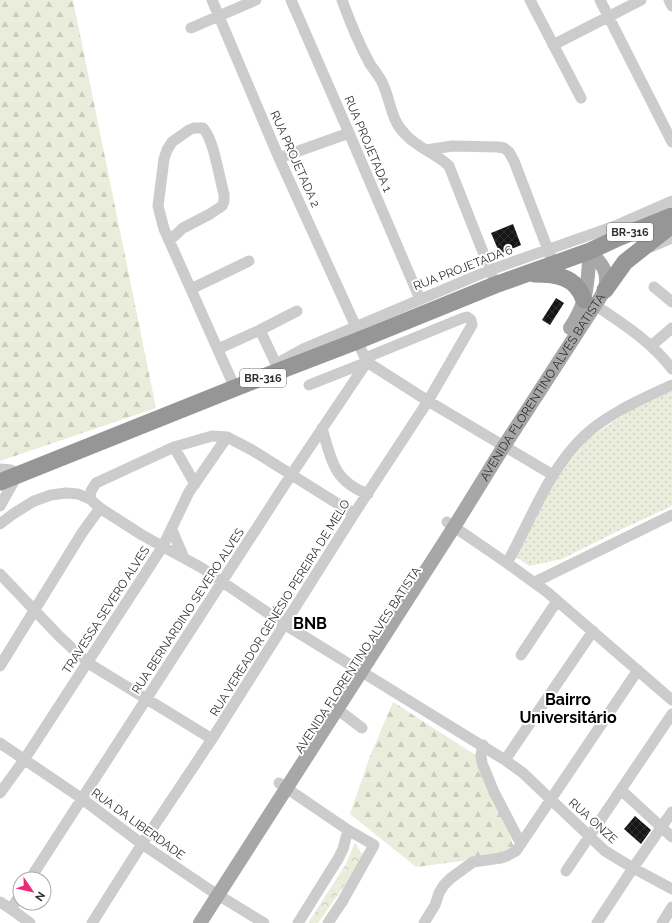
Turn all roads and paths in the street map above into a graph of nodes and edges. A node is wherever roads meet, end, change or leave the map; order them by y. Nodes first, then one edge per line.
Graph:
1 (212, 0) edge
2 (256, 0) edge
3 (291, 0) edge
4 (342, 0) edge
5 (530, 0) edge
6 (600, 0) edge
7 (641, 0) edge
8 (669, 0) edge
9 (672, 6) edge
10 (219, 16) junction
11 (609, 16) junction
12 (191, 28) dead end
13 (553, 45) junction
14 (581, 98) dead end
15 (349, 133) junction
16 (672, 142) edge
17 (426, 150) junction
18 (279, 158) junction
19 (672, 201) edge
20 (672, 216) edge
21 (672, 225) edge
22 (672, 238) edge
23 (170, 240) junction
24 (590, 251) junction
25 (636, 253) junction
26 (551, 257) junction
27 (249, 261) dead end
28 (526, 274) junction
29 (493, 278) junction
30 (654, 287) dead end
31 (191, 289) junction
32 (605, 290) junction
33 (420, 299) junction
34 (672, 302) edge
35 (590, 303) junction
36 (297, 311) dead end
37 (672, 328) edge
38 (260, 330) junction
39 (357, 334) junction
40 (651, 346) junction
41 (218, 349) junction
42 (366, 360) junction
43 (277, 368) junction
44 (672, 369) edge
45 (309, 385) dead end
46 (672, 385) edge
47 (235, 388) junction
48 (428, 401) junction
49 (322, 428) junction
50 (227, 437) junction
51 (501, 444) junction
52 (174, 447) junction
53 (0, 469) edge
54 (18, 474) junction
55 (553, 474) junction
56 (291, 475) junction
57 (0, 482) edge
58 (195, 484) junction
59 (363, 492) junction
60 (90, 499) junction
61 (0, 506) edge
62 (100, 508) junction
63 (354, 514) junction
64 (672, 515) edge
65 (0, 524) edge
66 (450, 524) junction
67 (172, 530) junction
68 (163, 546) junction
69 (184, 558) junction
70 (507, 563) junction
71 (0, 574) edge
72 (223, 582) junction
73 (535, 582) junction
74 (557, 601) junction
75 (35, 611) junction
76 (284, 624) junction
77 (592, 631) junction
78 (521, 655) dead end
79 (88, 663) junction
80 (0, 666) edge
81 (357, 669) junction
82 (638, 670) junction
83 (147, 699) junction
84 (672, 700) edge
85 (337, 709) junction
86 (672, 714) edge
87 (362, 728) dead end
88 (212, 739) junction
89 (0, 742) edge
90 (483, 745) junction
91 (24, 760) junction
92 (505, 760) junction
93 (283, 785) junction
94 (621, 790) junction
95 (0, 793) edge
96 (81, 798) junction
97 (550, 799) junction
98 (672, 812) edge
99 (662, 828) junction
100 (348, 830) junction
101 (589, 836) junction
102 (672, 837) edge
103 (142, 844) junction
104 (521, 844) junction
105 (633, 868) junction
106 (35, 871) edge
107 (566, 871) dead end
108 (672, 889) edge
109 (214, 893) junction
110 (0, 902) edge
111 (672, 907) edge
112 (11, 909) joint
113 (30, 923) edge
114 (92, 923) edge
115 (190, 923) edge
116 (200, 923) edge
117 (264, 923) edge
118 (298, 923) edge
119 (328, 923) edge
120 (424, 923) edge
121 (597, 923) edge
122 (662, 923) edge

1 - 10 street, RUA PROJETADA 2
2 - 10 street
3 - 15 street, RUA PROJETADA 1
4 - 17 street
5 - 13 street
6 - 11 street
7 - 11 street
8 - 9 street
10 - 12 street
10 - 18 street, RUA PROJETADA 2
11 - 13 street
11 - 16 street
13 - 14 street
15 - 18 street
15 - 33 street, RUA PROJETADA 1
17 - 26 street
17 - 29 street
18 - 39 street, RUA PROJETADA 2
19 - 26 street, RUA PROJETADA 6
20 - 24 highway, BR-316
21 - 25 highway
22 - 25 street
23 - 23 street
23 - 31 street
24 - 26 highway, BR-316
24 - 32 main road, AVENIDA FLORENTINO ALVES BATISTA
24 - 35 main road, AVENIDA FLORENTINO ALVES BATISTA
25 - 32 highway
26 - 28 highway, BR-316
26 - 29 street, RUA PROJETADA 6
27 - 31 street
28 - 29 highway, BR-316
28 - 35 highway
29 - 33 street, RUA PROJETADA 6
29 - 39 highway, BR-316
30 - 34 street
31 - 41 street
32 - 35 main road, AVENIDA FLORENTINO ALVES BATISTA
33 - 39 street, RUA PROJETADA 6
35 - 40 street
35 - 51 main road, AVENIDA FLORENTINO ALVES BATISTA
36 - 38 street
37 - 40 street
38 - 41 street
38 - 43 street
39 - 42 street, RUA PROJETADA 2
39 - 43 highway, BR-316
40 - 44 street
41 - 47 street
42 - 45 street
42 - 48 street
42 - 48 street, RUA VEREADOR GENÉSIO PEREIRA DE MELO
42 - 49 street, RUA BERNARDINO SEVERO ALVES
43 - 47 highway, BR-316
46 - 55 street
47 - 54 highway, BR-316
48 - 51 street
48 - 59 street, RUA VEREADOR GENÉSIO PEREIRA DE MELO
49 - 56 street, RUA BERNARDINO SEVERO ALVES
49 - 59 street
50 - 52 street
50 - 56 street
50 - 58 street, TRAVESSA SEVERO ALVES
51 - 55 street
51 - 66 main road, AVENIDA FLORENTINO ALVES BATISTA
52 - 58 street
52 - 60 street
53 - 54 street
54 - 57 highway, BR-316
54 - 61 street
55 - 70 street
56 - 63 street
56 - 72 street, RUA BERNARDINO SEVERO ALVES
58 - 67 street, TRAVESSA SEVERO ALVES
59 - 63 street, RUA VEREADOR GENÉSIO PEREIRA DE MELO
60 - 62 street, RUA ONZE
60 - 65 street
62 - 68 street, RUA ONZE
62 - 75 street
63 - 76 street, RUA VEREADOR GENÉSIO PEREIRA DE MELO
64 - 73 street
66 - 70 street
66 - 81 main road, AVENIDA FLORENTINO ALVES BATISTA
67 - 68 street, TRAVESSA SEVERO ALVES
67 - 69 street
68 - 69 street, RUA ONZE
68 - 79 street, TRAVESSA SEVERO ALVES
69 - 72 street, RUA ONZE
70 - 73 street
71 - 75 street
72 - 76 street, RUA ONZE
72 - 83 street, RUA BERNARDINO SEVERO ALVES
73 - 74 street
74 - 77 street
74 - 78 street
75 - 79 street
75 - 80 street
76 - 81 street, RUA ONZE
76 - 88 street, RUA VEREADOR GENÉSIO PEREIRA DE MELO
77 - 82 street
77 - 92 street
79 - 83 street
79 - 91 street, TRAVESSA SEVERO ALVES
81 - 85 main road, AVENIDA FLORENTINO ALVES BATISTA
81 - 90 street, RUA ONZE
81 - 93 main road, AVENIDA FLORENTINO ALVES BATISTA
82 - 84 street
82 - 97 street
83 - 88 street
83 - 96 street, RUA BERNARDINO SEVERO ALVES
85 - 87 street
85 - 93 main road, AVENIDA FLORENTINO ALVES BATISTA
86 - 94 street
88 - 103 street, RUA VEREADOR GENÉSIO PEREIRA DE MELO
89 - 91 street, RUA DA LIBERDADE
90 - 92 street, RUA ONZE
90 - 104 street
91 - 95 street, TRAVESSA SEVERO ALVES
91 - 96 street, RUA DA LIBERDADE
92 - 97 street, RUA ONZE
93 - 100 street
93 - 109 main road, AVENIDA FLORENTINO ALVES BATISTA
94 - 99 street
94 - 101 street
96 - 103 street, RUA DA LIBERDADE
96 - 106 street, RUA BERNARDINO SEVERO ALVES
97 - 101 street, RUA ONZE
97 - 104 street
98 - 99 street
99 - 102 street
99 - 105 street
100 - 118 street
100 - 119 street
101 - 105 street, RUA ONZE
101 - 107 street
103 - 109 street, RUA DA LIBERDADE
103 - 114 street, RUA VEREADOR GENÉSIO PEREIRA DE MELO
104 - 120 street
105 - 108 street, RUA ONZE
105 - 121 street
109 - 115 main road, AVENIDA FLORENTINO ALVES BATISTA
109 - 116 main road, AVENIDA FLORENTINO ALVES BATISTA
109 - 117 street, RUA DA LIBERDADE
110 - 112 street
111 - 122 street
112 - 113 street

